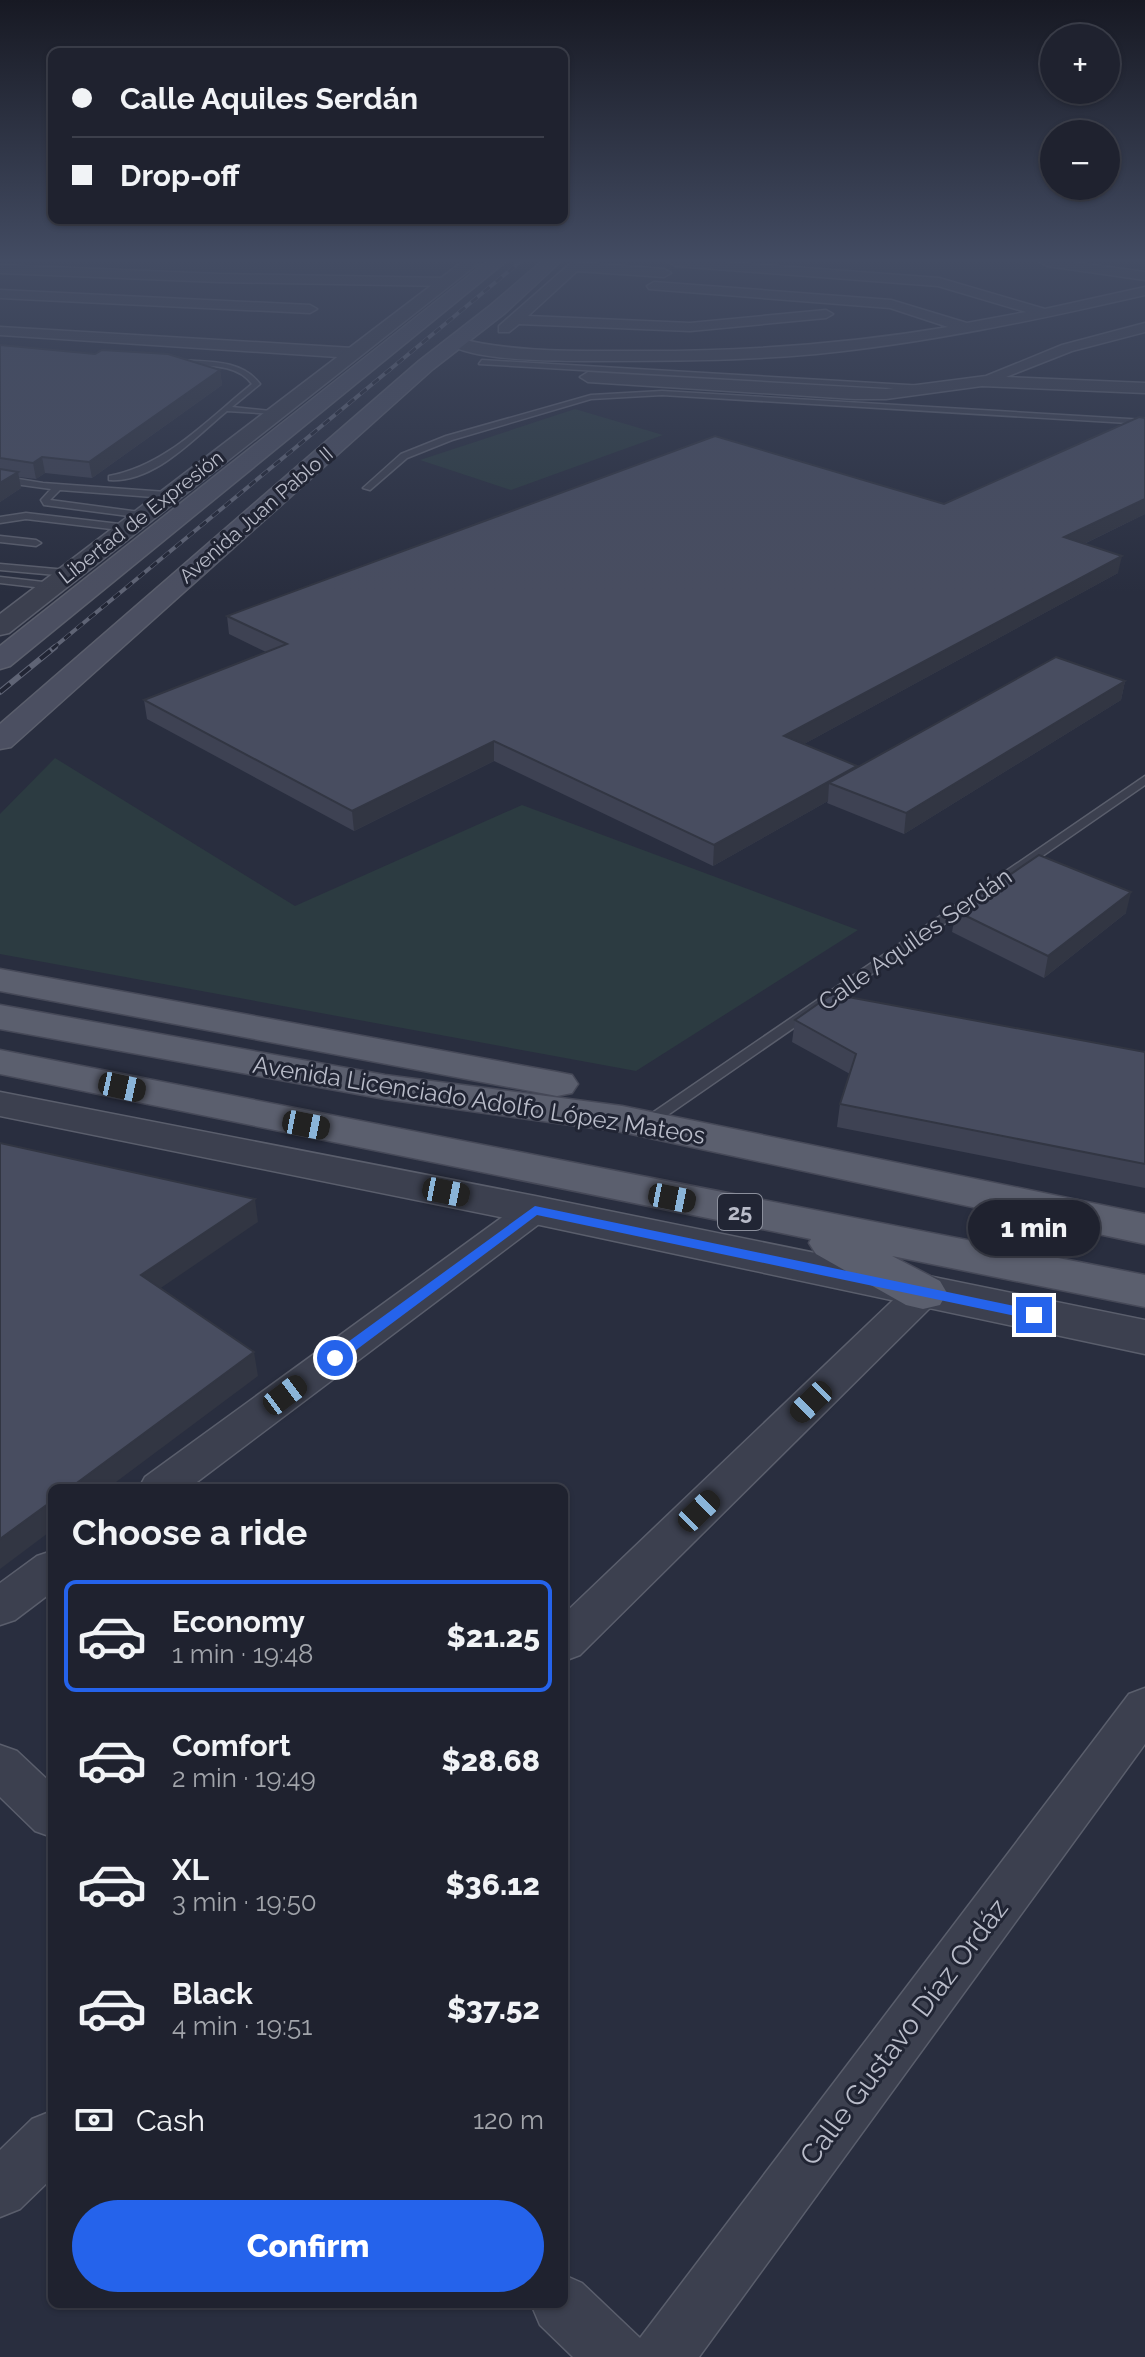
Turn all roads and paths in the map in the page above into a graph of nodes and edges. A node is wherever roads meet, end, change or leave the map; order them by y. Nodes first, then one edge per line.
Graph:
1 (242, 372) edge
2 (330, 372) edge
3 (350, 372) edge
4 (418, 372) edge
5 (522, 372) edge
6 (1005, 372) edge
7 (982, 381) junction
8 (1142, 385) edge
9 (225, 409) junction
10 (283, 420) junction
11 (1145, 422) edge
12 (112, 478) dead end
13 (0, 479) edge
14 (58, 487) junction
15 (367, 488) dead end
16 (166, 495) junction
17 (0, 520) edge
18 (136, 522) junction
19 (0, 539) edge
20 (36, 543) dead end
21 (105, 547) junction
22 (0, 567) edge
23 (0, 580) edge
24 (60, 580) junction
25 (0, 627) edge
26 (35, 631) junction
27 (0, 660) edge
28 (0, 740) edge
29 (1145, 780) edge
30 (0, 980) edge
31 (0, 1017) edge
32 (0, 1062) edge
33 (0, 1104) edge
34 (633, 1122) junction
35 (535, 1210) junction
36 (795, 1223) junction
37 (1145, 1229) edge
38 (1145, 1291) edge
39 (923, 1293) junction
40 (1145, 1337) edge
41 (165, 1484) edge
42 (48, 1571) edge
43 (0, 1607) edge
44 (568, 1638) edge
45 (1145, 1708) edge
46 (0, 1766) edge
47 (48, 1811) edge
48 (48, 2143) edge
49 (0, 2189) edge
50 (565, 2308) edge
51 (617, 2357) edge
52 (662, 2357) edge

1 - 9 lane
2 - 10 street
3 - 10 main road, Avenida Juan Pablo II
4 - 28 main road, Avenida Juan Pablo II
5 - 7 street
6 - 7 street
7 - 8 street
9 - 10 lane
9 - 12 lane
10 - 16 main road
10 - 26 main road, Avenida Juan Pablo II
11 - 15 lane
13 - 14 lane
14 - 16 lane
14 - 18 lane
16 - 18 street, Libertad de Expresión
17 - 18 lane
18 - 21 street, Libertad de Expresión
19 - 20 lane
21 - 24 street, Libertad de Expresión
21 - 26 main road
22 - 24 lane
23 - 24 lane
24 - 25 street, Libertad de Expresión
26 - 27 main road, Avenida Juan Pablo II
29 - 34 lane, Calle Aquiles Serdán
30 - 34 main road
31 - 34 main road, Avenida Licenciado Adolfo López Mateos
32 - 36 main road, Avenida Licenciado Adolfo López Mateos / 25
33 - 35 street
34 - 37 main road, Avenida Licenciado Adolfo López Mateos
35 - 39 street
35 - 41 street
36 - 38 main road, Avenida Licenciado Adolfo López Mateos / 25
36 - 39 main road
39 - 40 street
39 - 44 street
42 - 43 street
45 - 52 street, Calle Gustavo Díaz Ordáz
46 - 47 street
48 - 49 street
50 - 51 street

